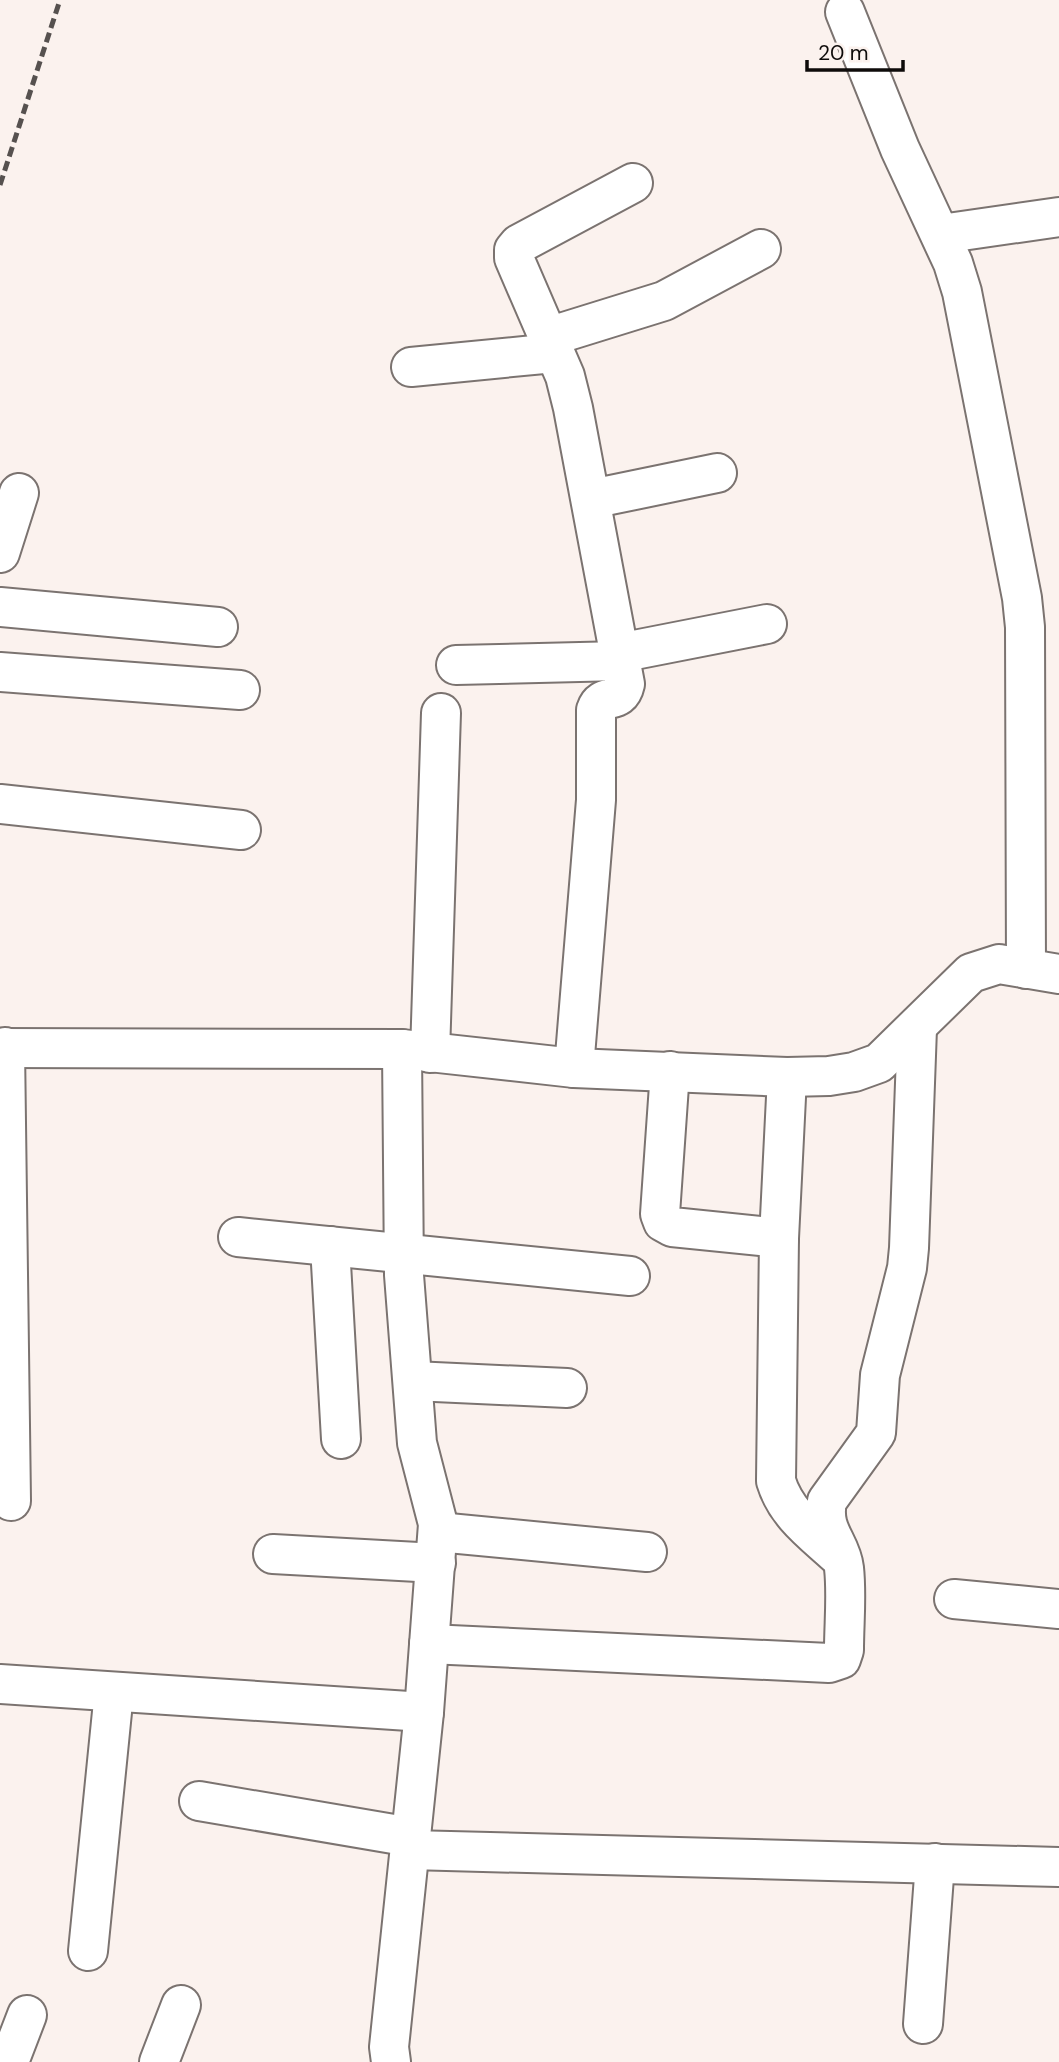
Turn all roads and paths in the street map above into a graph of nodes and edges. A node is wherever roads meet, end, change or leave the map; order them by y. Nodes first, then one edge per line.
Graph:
1 (845, 12) dead end
2 (633, 183) dead end
3 (1059, 217) edge
4 (941, 234) junction
5 (761, 248) dead end
6 (551, 345) junction
7 (411, 367) dead end
8 (717, 473) dead end
9 (19, 492) dead end
10 (591, 499) junction
11 (0, 553) edge
12 (0, 607) edge
13 (767, 624) dead end
14 (218, 627) dead end
15 (620, 657) junction
16 (456, 665) dead end
17 (0, 672) edge
18 (240, 690) dead end
19 (441, 713) dead end
20 (0, 804) edge
21 (242, 830) dead end
22 (1042, 971) edge
23 (917, 1028) junction
24 (3, 1048) edge
25 (416, 1051) junction
26 (574, 1068) junction
27 (670, 1071) junction
28 (787, 1077) junction
29 (238, 1237) dead end
30 (779, 1238) junction
31 (330, 1246) junction
32 (404, 1254) junction
33 (630, 1276) dead end
34 (413, 1381) junction
35 (567, 1388) dead end
36 (341, 1439) dead end
37 (11, 1501) dead end
38 (437, 1547) junction
39 (647, 1552) dead end
40 (273, 1554) dead end
41 (841, 1559) junction
42 (954, 1599) dead end
43 (1059, 1609) edge
44 (429, 1644) junction
45 (0, 1684) edge
46 (114, 1692) junction
47 (424, 1712) junction
48 (199, 1801) dead end
49 (411, 1843) junction
50 (935, 1863) junction
51 (1059, 1867) edge
52 (88, 1951) dead end
53 (181, 2005) dead end
54 (26, 2015) dead end
55 (923, 2024) dead end
56 (9, 2062) edge
57 (159, 2062) edge
58 (391, 2062) edge

1 - 4 street
2 - 6 street
3 - 4 street
4 - 22 street
5 - 6 street
6 - 7 street
6 - 10 street
8 - 10 street
9 - 11 street
10 - 15 street
12 - 14 street
13 - 15 street
15 - 16 street
15 - 26 street
17 - 18 street
19 - 25 street
20 - 21 street
22 - 23 street
23 - 28 street
23 - 41 street
24 - 25 street
24 - 37 street
25 - 26 street
25 - 32 street
26 - 27 street
27 - 28 street
27 - 30 street
28 - 30 street
29 - 31 street
30 - 41 street
31 - 32 street
31 - 36 street
32 - 33 street
32 - 34 street
34 - 35 street
34 - 38 street
38 - 39 street
38 - 40 street
38 - 44 street
41 - 44 street
42 - 43 street
44 - 47 street
45 - 46 street
46 - 47 street
46 - 52 street
47 - 49 street
48 - 49 street
49 - 50 street
49 - 58 street
50 - 51 street
50 - 55 street
53 - 57 street
54 - 56 street

